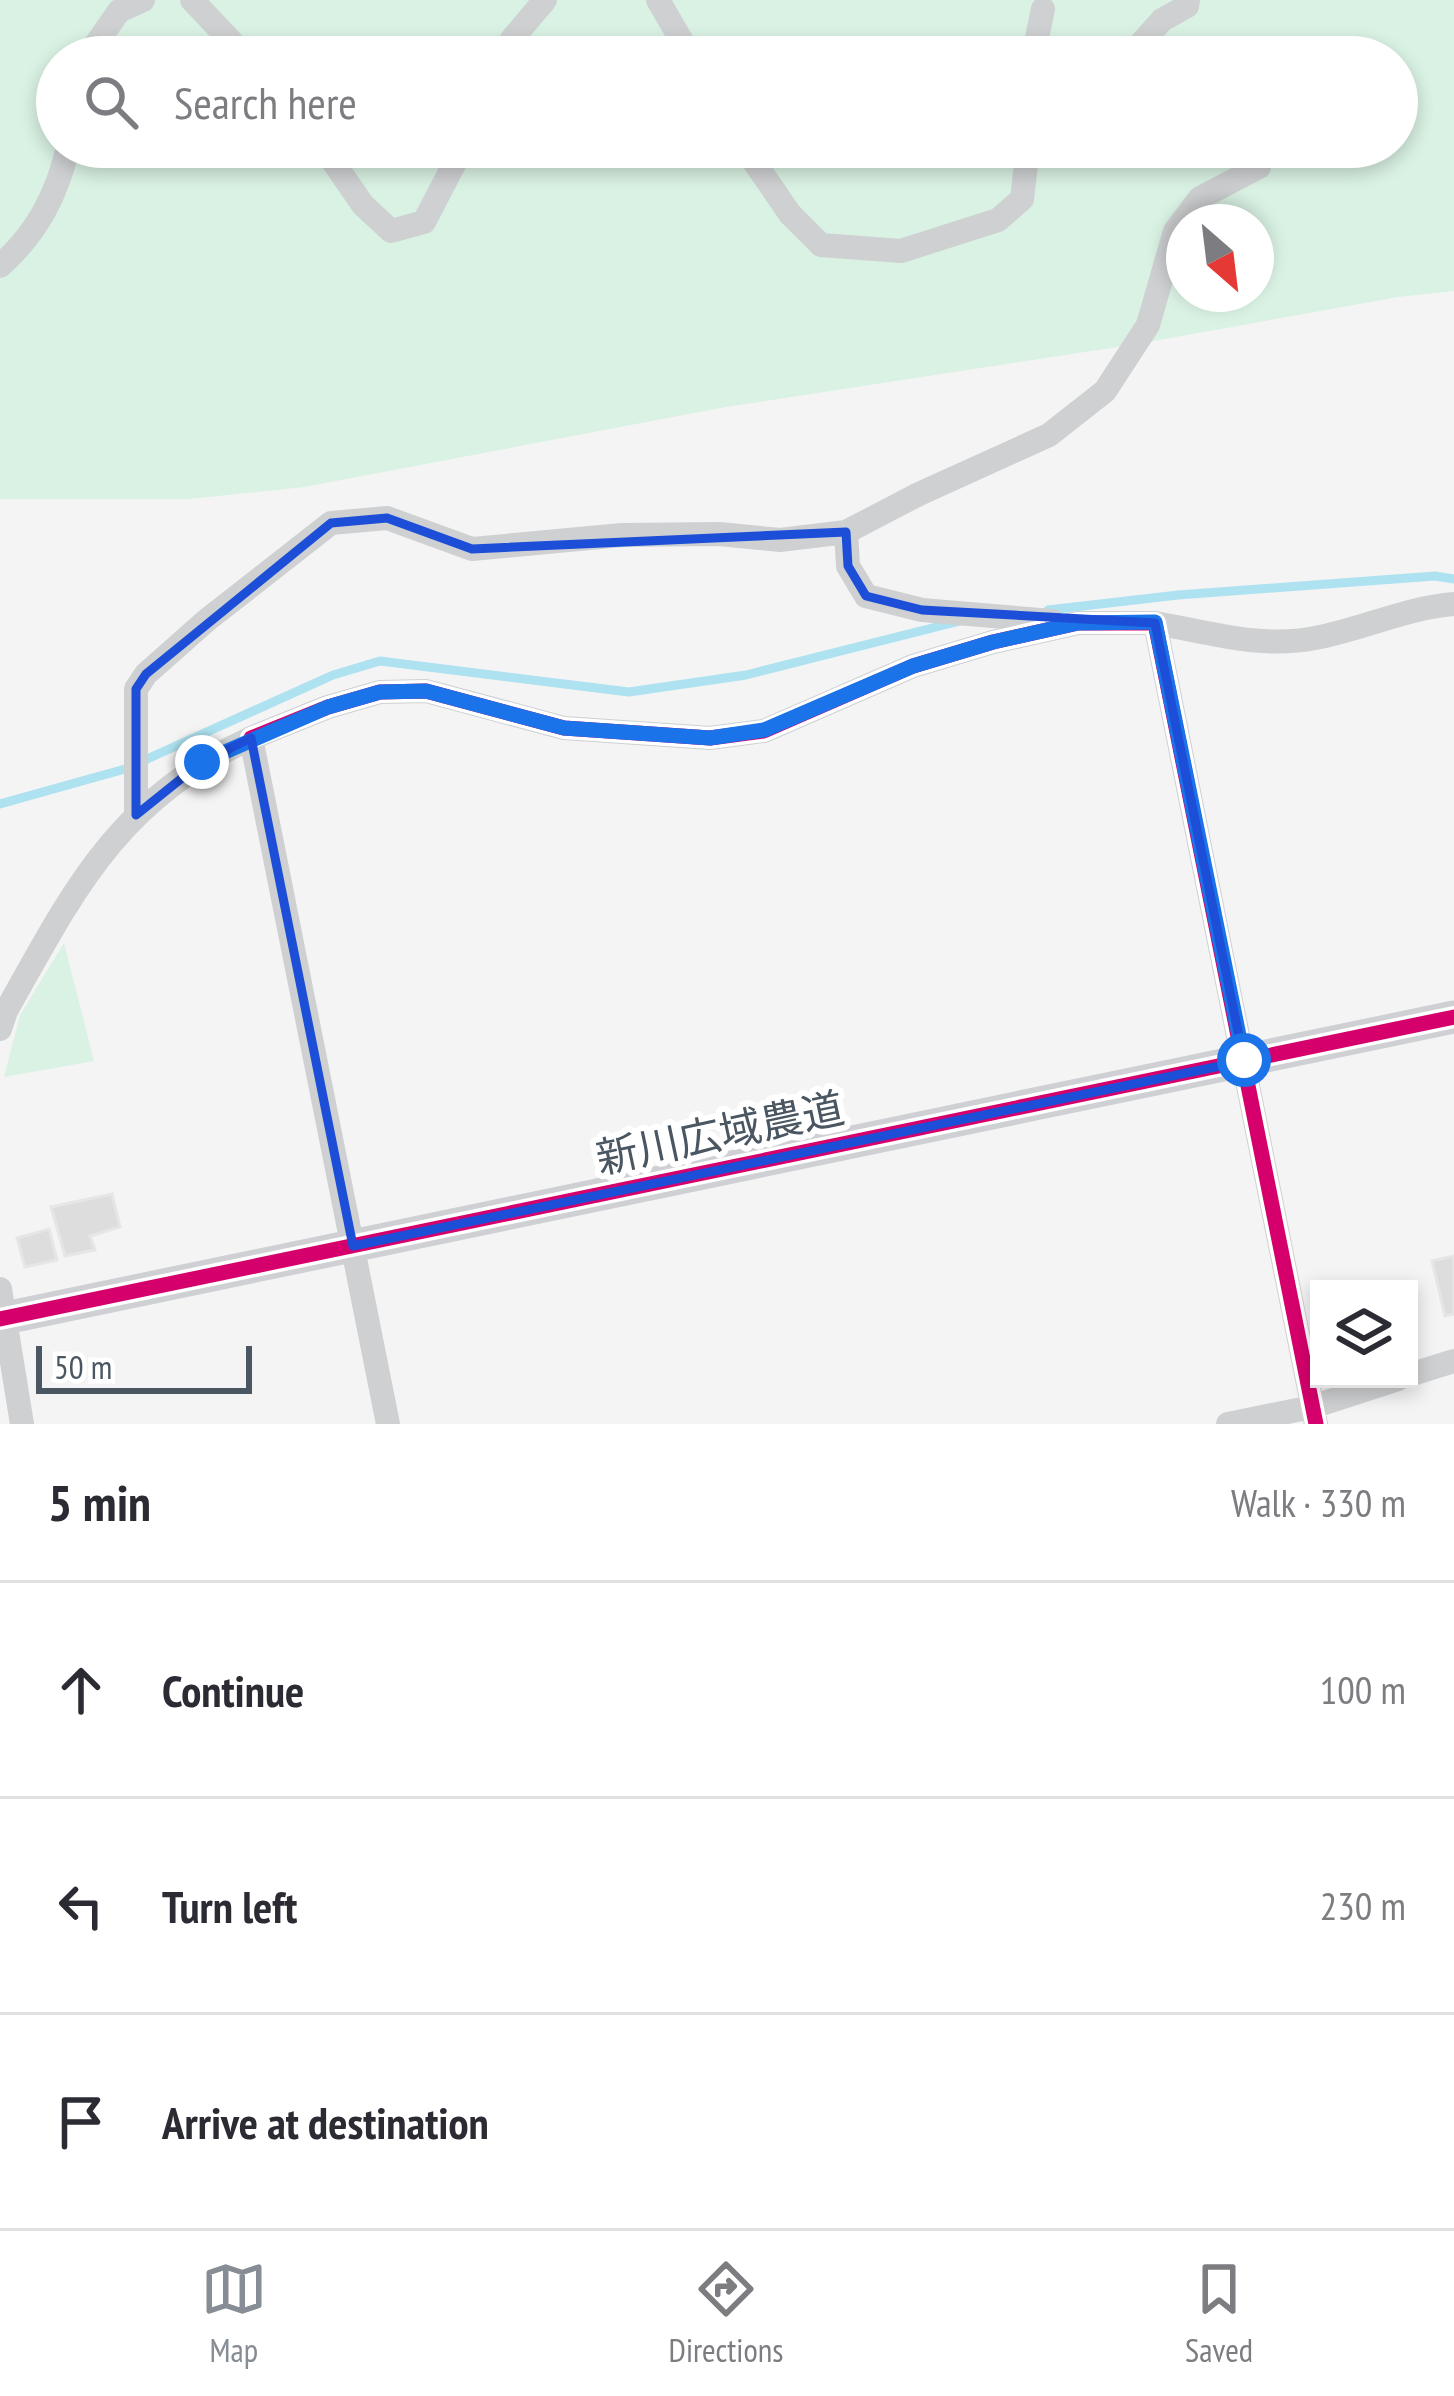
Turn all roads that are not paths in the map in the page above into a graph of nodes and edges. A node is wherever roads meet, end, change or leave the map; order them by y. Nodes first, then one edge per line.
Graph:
1 (143, 0) edge
2 (192, 0) edge
3 (545, 0) edge
4 (658, 0) edge
5 (1188, 0) edge
6 (1043, 3) edge
7 (102, 36) edge
8 (226, 36) edge
9 (515, 36) edge
10 (679, 36) edge
11 (1037, 36) edge
12 (1148, 36) edge
13 (62, 168) edge
14 (337, 168) edge
15 (452, 168) edge
16 (758, 168) edge
17 (1026, 168) edge
18 (1257, 168) edge
19 (0, 266) edge
20 (846, 532) junction
21 (1454, 604) edge
22 (1155, 622) junction
23 (1078, 623) junction
24 (251, 739) junction
25 (136, 815) junction
26 (1454, 1017) edge
27 (0, 1029) edge
28 (1244, 1060) junction
29 (353, 1246) junction
30 (1, 1309) edge
31 (1454, 1361) edge
32 (1418, 1373) edge
33 (1378, 1388) edge
34 (1314, 1416) edge
35 (22, 1424) edge
36 (388, 1424) edge
37 (1228, 1424) edge

1 - 7 street
2 - 8 street
3 - 9 street
4 - 10 street
5 - 12 street
6 - 11 street
13 - 19 street
14 - 15 street
16 - 17 street
18 - 20 street
20 - 23 street
20 - 25 street
21 - 22 street
22 - 23 street
22 - 28 street
23 - 24 street
24 - 25 street
24 - 29 street
25 - 27 street
26 - 28 street, 新川広域農道
28 - 29 street, 新川広域農道
28 - 34 street
29 - 30 street, 新川広域農道
29 - 36 street
30 - 35 street
31 - 32 street
33 - 34 street
34 - 37 street

